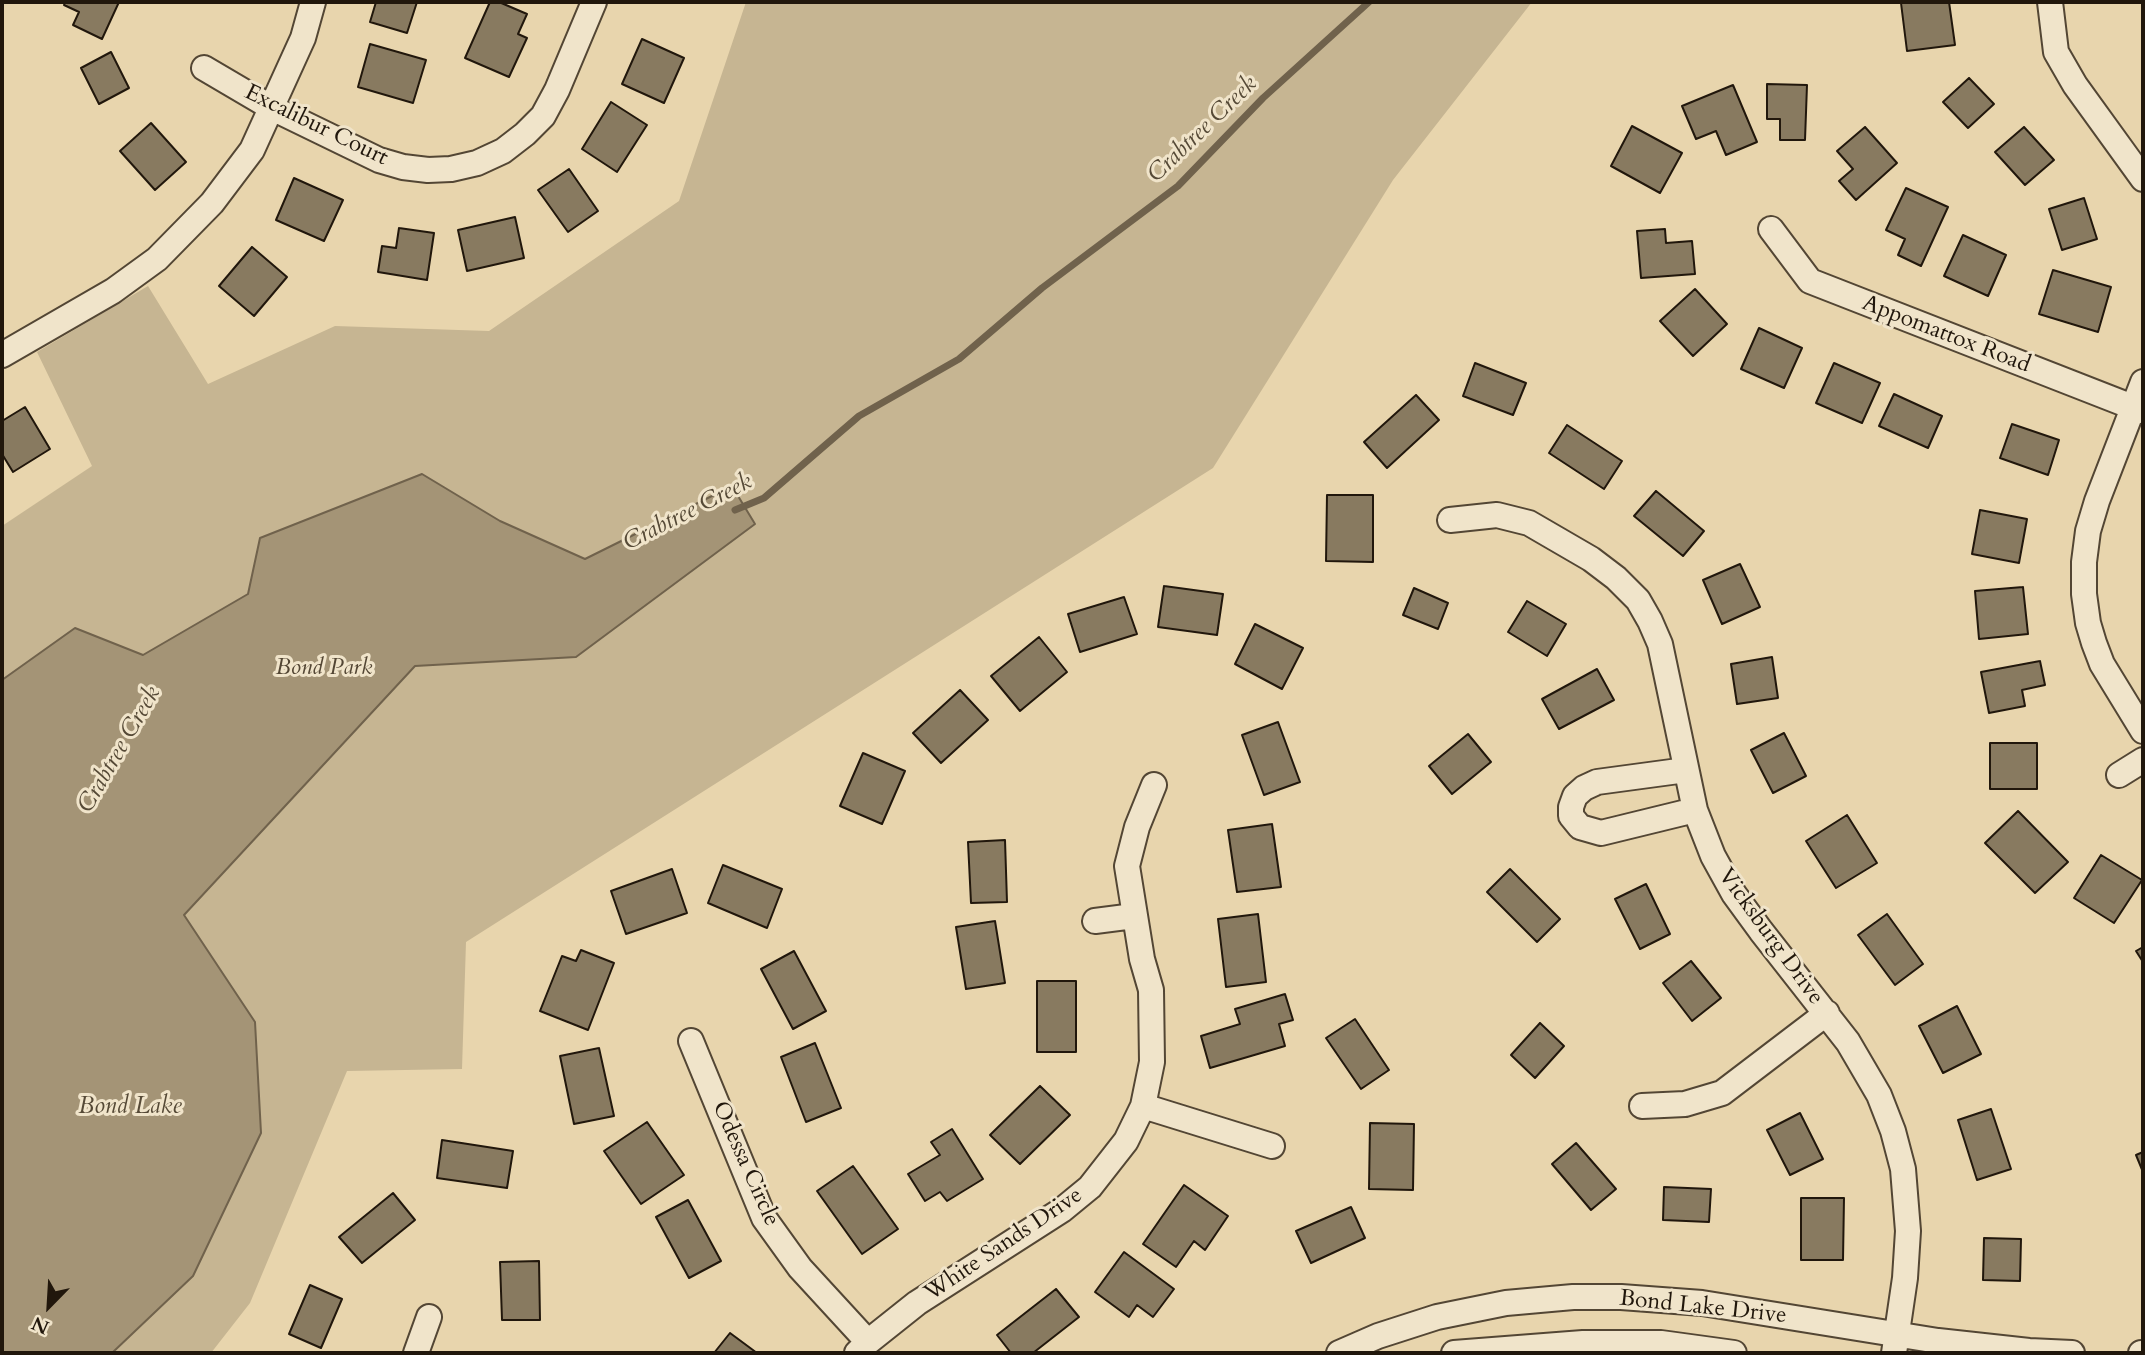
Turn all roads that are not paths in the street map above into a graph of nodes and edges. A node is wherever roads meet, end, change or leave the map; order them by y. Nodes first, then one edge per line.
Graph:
1 (313, 2) edge
2 (594, 2) edge
3 (2050, 2) edge
4 (204, 68) dead end
5 (272, 108) junction
6 (2143, 179) edge
7 (1771, 229) dead end
8 (2, 355) edge
9 (2143, 382) edge
10 (2138, 409) edge
11 (1451, 520) dead end
12 (2143, 731) edge
13 (2143, 760) edge
14 (1686, 770) junction
15 (2119, 775) dead end
16 (1154, 785) dead end
17 (1695, 810) junction
18 (1134, 916) junction
19 (1095, 921) dead end
20 (1827, 1013) junction
21 (691, 1041) dead end
22 (1143, 1106) junction
23 (1642, 1106) dead end
24 (1272, 1146) dead end
25 (429, 1317) dead end
26 (1895, 1344) edge
27 (862, 1348) edge
28 (416, 1353) edge
29 (1339, 1353) edge
30 (1454, 1353) edge
31 (1734, 1353) edge
32 (2072, 1353) edge

1 - 5 street
2 - 5 street, Excalibur Court
3 - 6 street
4 - 5 street, Excalibur Court
5 - 8 street
7 - 10 street, Appomattox Road
9 - 10 street
10 - 12 street
11 - 14 street, Vicksburg Drive
13 - 15 street
14 - 17 street, Vicksburg Drive
14 - 17 street
16 - 18 street, White Sands Drive
17 - 20 street, Vicksburg Drive
18 - 19 street
18 - 22 street, White Sands Drive
20 - 23 street
20 - 26 street, Vicksburg Drive
21 - 27 street, Odessa Circle
22 - 24 street
22 - 27 street, White Sands Drive
25 - 28 street
26 - 29 street, Bond Lake Drive
26 - 32 street, Bond Lake Drive
30 - 31 street, Bond Lake Drive

